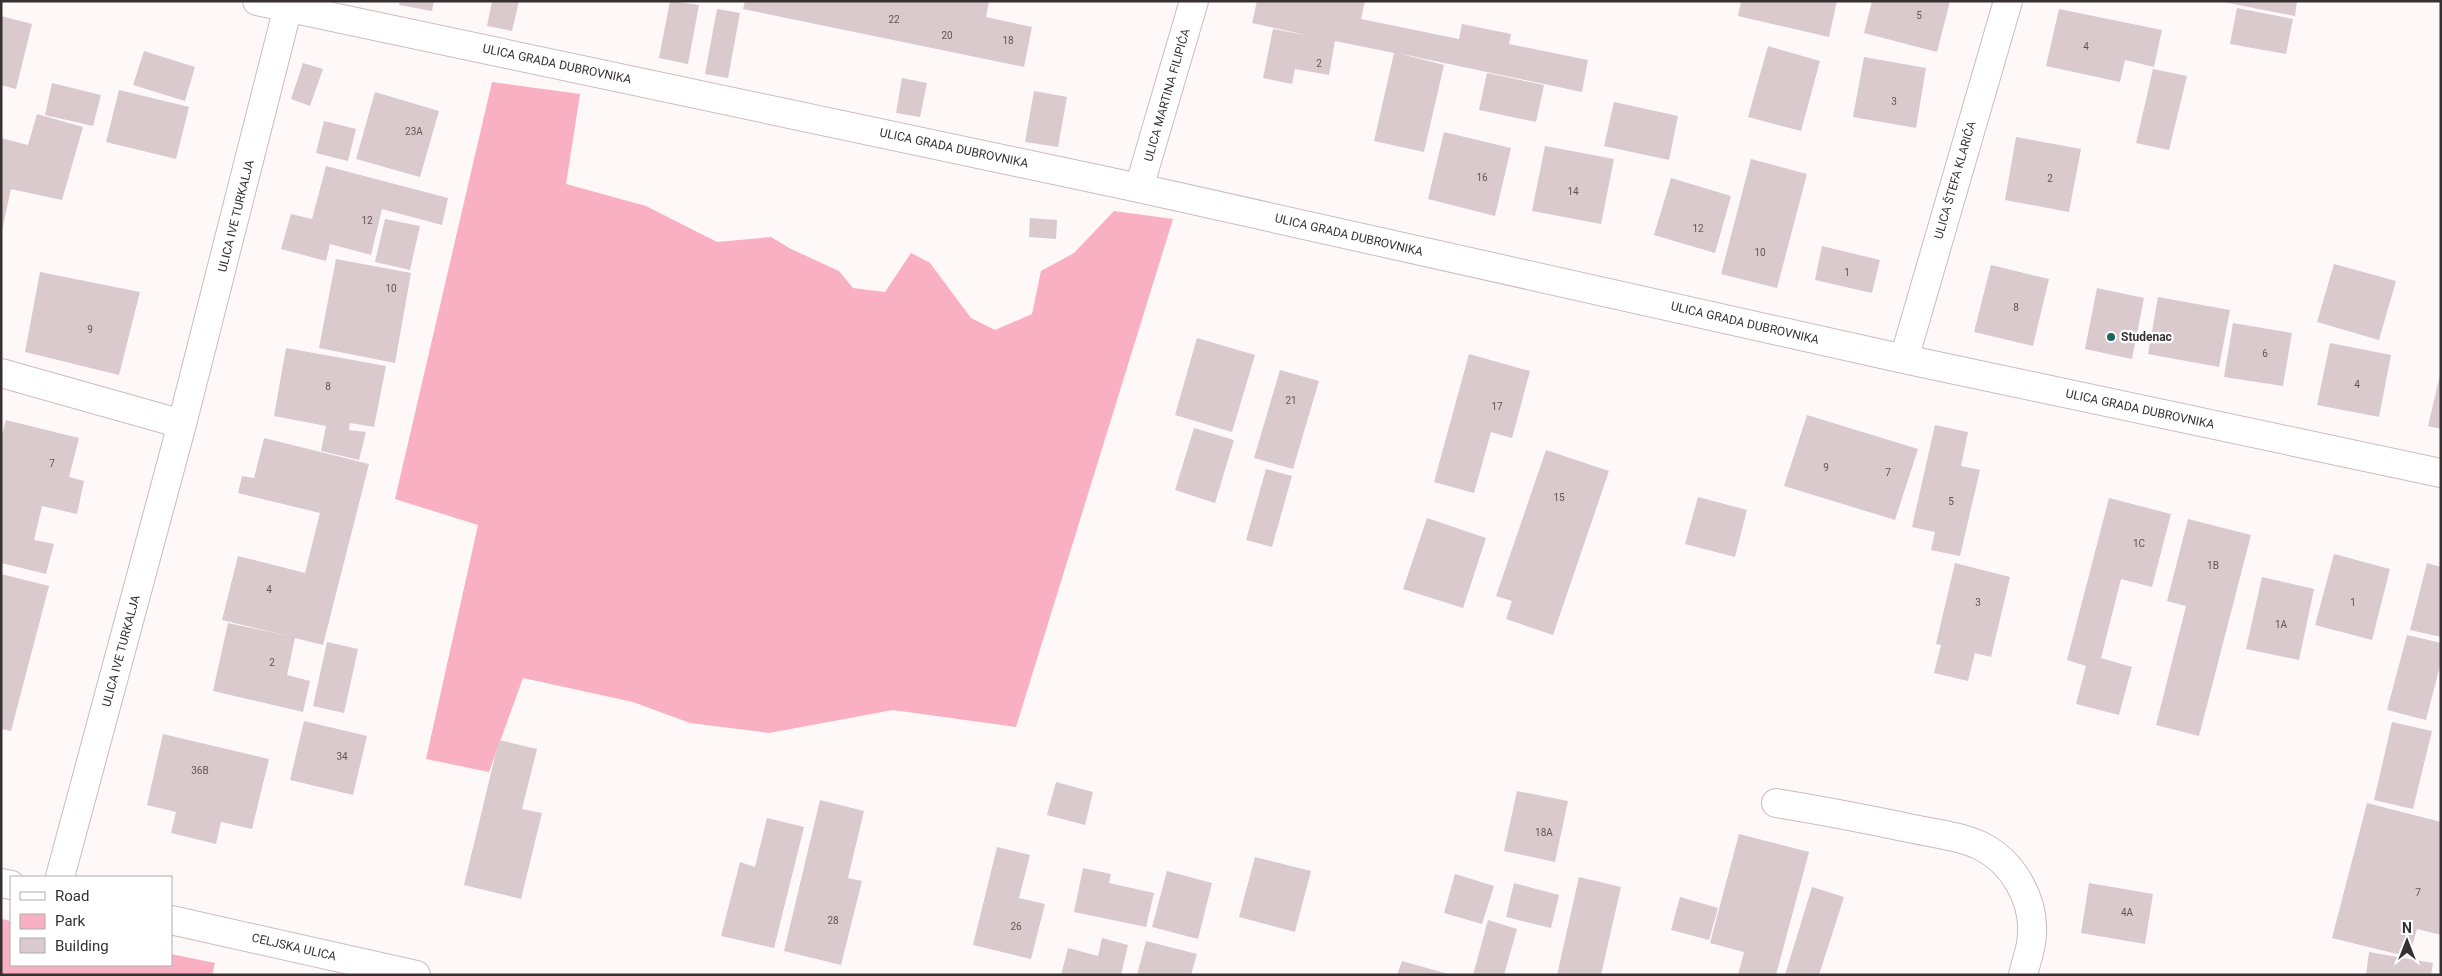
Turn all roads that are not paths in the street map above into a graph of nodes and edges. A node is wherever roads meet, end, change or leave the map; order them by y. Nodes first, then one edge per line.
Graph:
1 (257, 1) edge
2 (1194, 1) edge
3 (2008, 1) edge
4 (288, 7) junction
5 (1139, 188) junction
6 (1904, 359) junction
7 (1, 374) edge
8 (182, 424) junction
9 (2441, 473) edge
10 (1776, 803) dead end
11 (60, 876) edge
12 (172, 920) edge
13 (416, 975) edge
14 (2023, 975) edge

1 - 4 street, ULICA GRADA DUBROVNIKA
2 - 5 street, ULICA MARTINA FILIPIĆA
3 - 6 street, ULICA ŠTEFA KLARIĆA
4 - 5 street, ULICA GRADA DUBROVNIKA
4 - 8 street, ULICA IVE TURKALJA
5 - 6 street, ULICA GRADA DUBROVNIKA
6 - 9 street, ULICA GRADA DUBROVNIKA
7 - 8 street
8 - 11 street, ULICA IVE TURKALJA
10 - 14 street
12 - 13 street, CELJSKA ULICA

